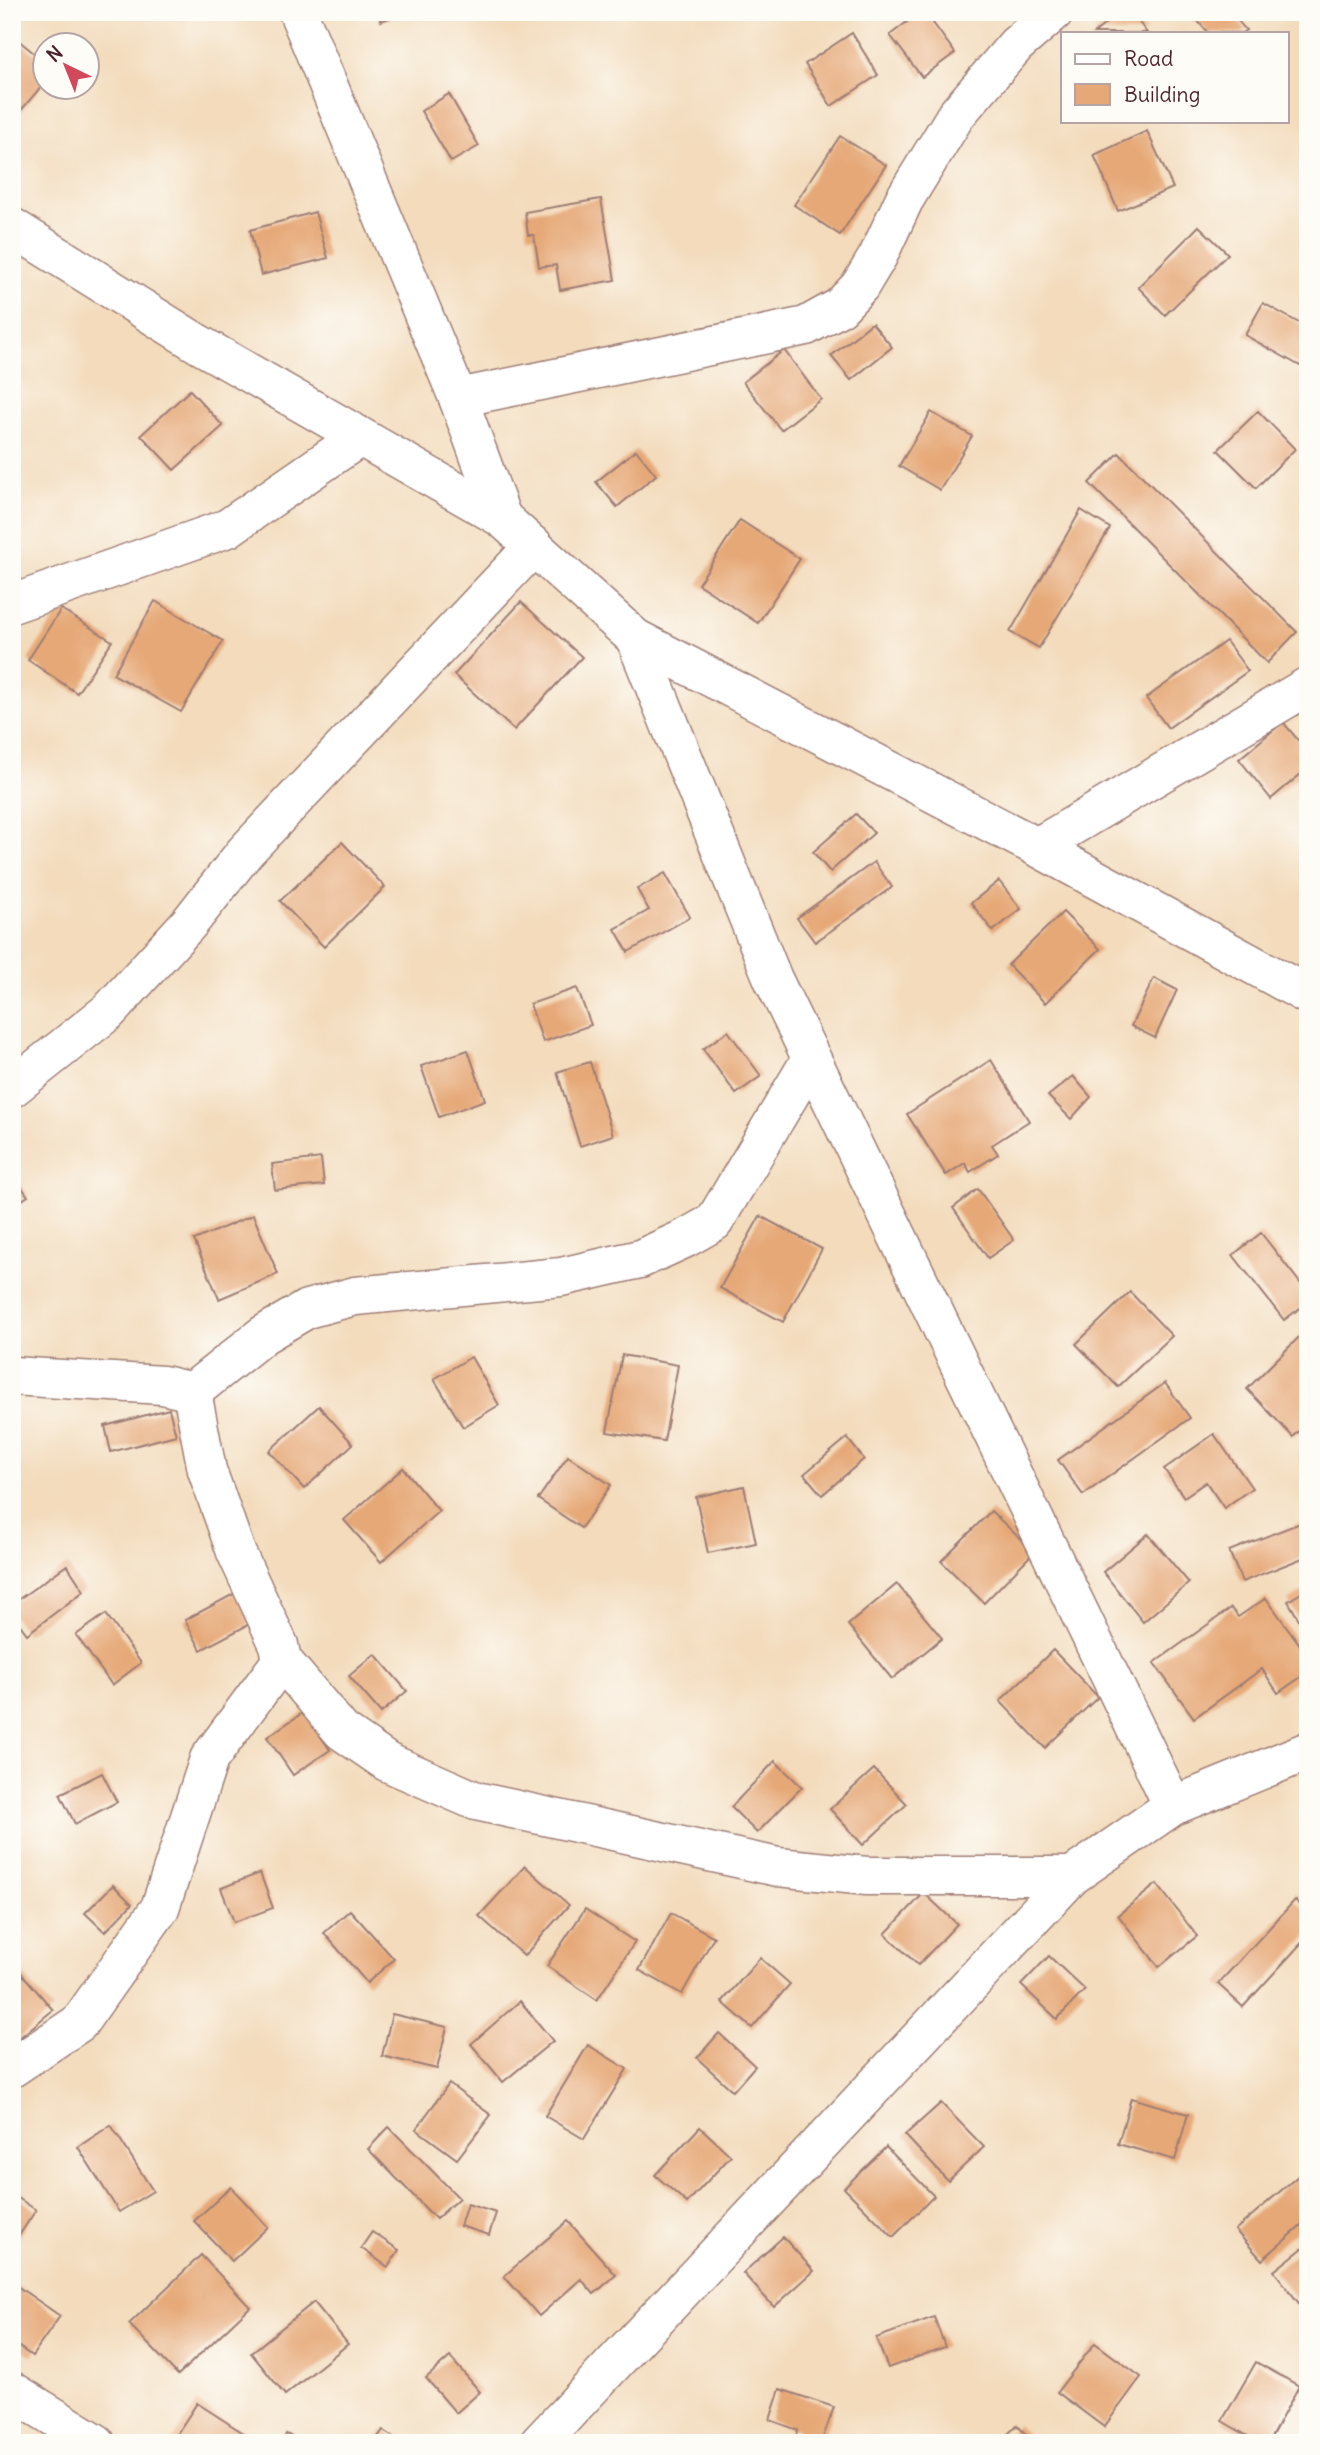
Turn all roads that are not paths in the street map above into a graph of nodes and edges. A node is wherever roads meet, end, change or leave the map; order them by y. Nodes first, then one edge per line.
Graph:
1 (298, 12) edge
2 (1054, 12) edge
3 (12, 227) edge
4 (458, 398) junction
5 (360, 437) junction
6 (502, 518) junction
7 (534, 546) junction
8 (12, 604) edge
9 (635, 638) junction
10 (1308, 687) edge
11 (1037, 846) junction
12 (1308, 995) edge
13 (811, 1059) junction
14 (12, 1088) edge
15 (12, 1376) edge
16 (192, 1392) junction
17 (282, 1660) junction
18 (1308, 1751) edge
19 (1173, 1807) junction
20 (1072, 1876) junction
21 (12, 2068) edge
22 (12, 2391) edge
23 (96, 2443) edge
24 (539, 2443) edge

1 - 4 street
2 - 4 street
3 - 5 street
4 - 6 street
5 - 6 street
5 - 8 street
6 - 7 street
7 - 9 street
7 - 14 street
9 - 11 street
9 - 13 street
10 - 11 street
11 - 12 street
13 - 16 street
13 - 19 street
15 - 16 street
16 - 17 street
17 - 20 street
17 - 21 street
18 - 19 street
19 - 20 street
20 - 24 street
22 - 23 street

